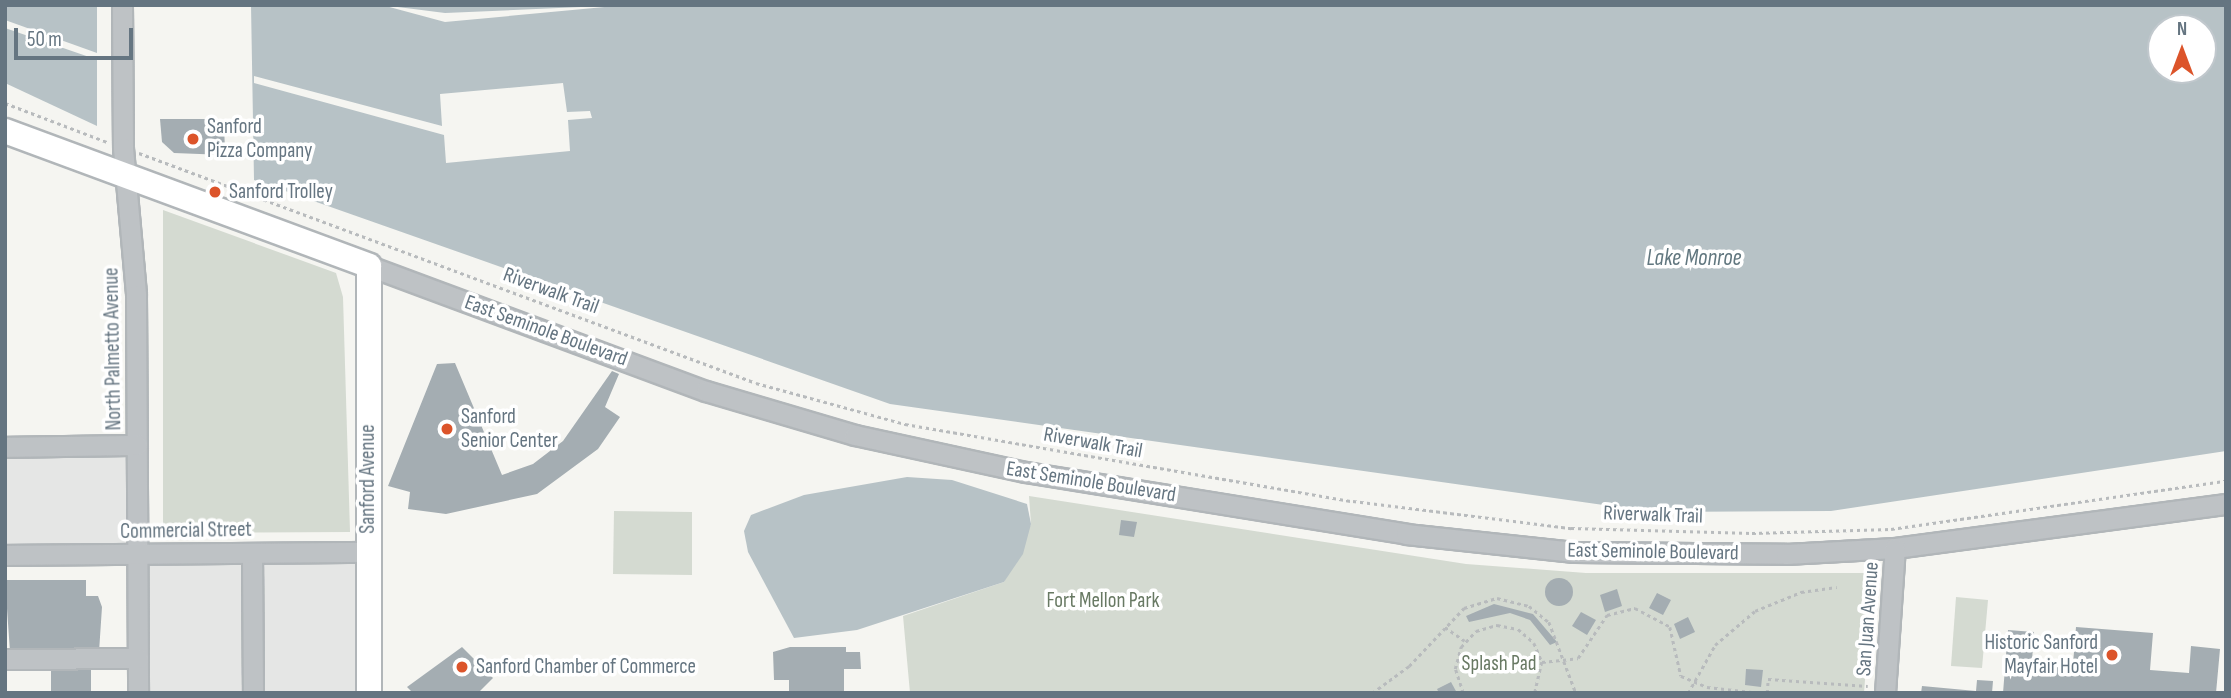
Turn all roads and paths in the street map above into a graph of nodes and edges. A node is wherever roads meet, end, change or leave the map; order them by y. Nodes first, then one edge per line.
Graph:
1 (122, 5) edge
2 (5, 103) edge
3 (5, 131) edge
4 (123, 148) junction
5 (130, 177) junction
6 (369, 266) junction
7 (137, 445) junction
8 (5, 447) edge
9 (2226, 481) edge
10 (2226, 504) edge
11 (1895, 548) junction
12 (368, 552) junction
13 (252, 553) junction
14 (137, 554) junction
15 (5, 555) edge
16 (1837, 587) dead end
17 (1445, 627) junction
18 (1465, 641) junction
19 (138, 658) junction
20 (1567, 658) junction
21 (5, 659) edge
22 (1542, 662) junction
23 (1694, 680) junction
24 (1877, 689) edge
25 (138, 693) edge
26 (254, 693) edge
27 (369, 693) edge
28 (1372, 693) edge
29 (1463, 693) edge
30 (1535, 693) edge
31 (1576, 693) edge
32 (1688, 693) edge
33 (1761, 693) edge
34 (1767, 693) edge

1 - 4 street, North Palmetto Avenue
2 - 4 path, Riverwalk Trail
3 - 5 main road, East Seminole Boulevard
4 - 5 street, North Palmetto Avenue
4 - 9 path, Riverwalk Trail
5 - 6 main road, East Seminole Boulevard
5 - 7 street, North Palmetto Avenue
6 - 11 street, East Seminole Boulevard
6 - 12 main road, Sanford Avenue
7 - 8 street
7 - 14 street, North Palmetto Avenue
10 - 11 street, East Seminole Boulevard
11 - 24 street, San Juan Avenue
12 - 13 street, Commercial Street
12 - 27 main road, Sanford Avenue
13 - 14 street, Commercial Street
13 - 26 street
14 - 15 street, Commercial Street
14 - 19 street, North Palmetto Avenue
16 - 23 path
17 - 18 path
17 - 20 path
17 - 28 path
18 - 22 path
18 - 29 path
19 - 21 street
19 - 25 street, North Palmetto Avenue
20 - 22 path
20 - 23 path
20 - 31 path
22 - 30 path
23 - 32 path
23 - 33 path
24 - 34 path

